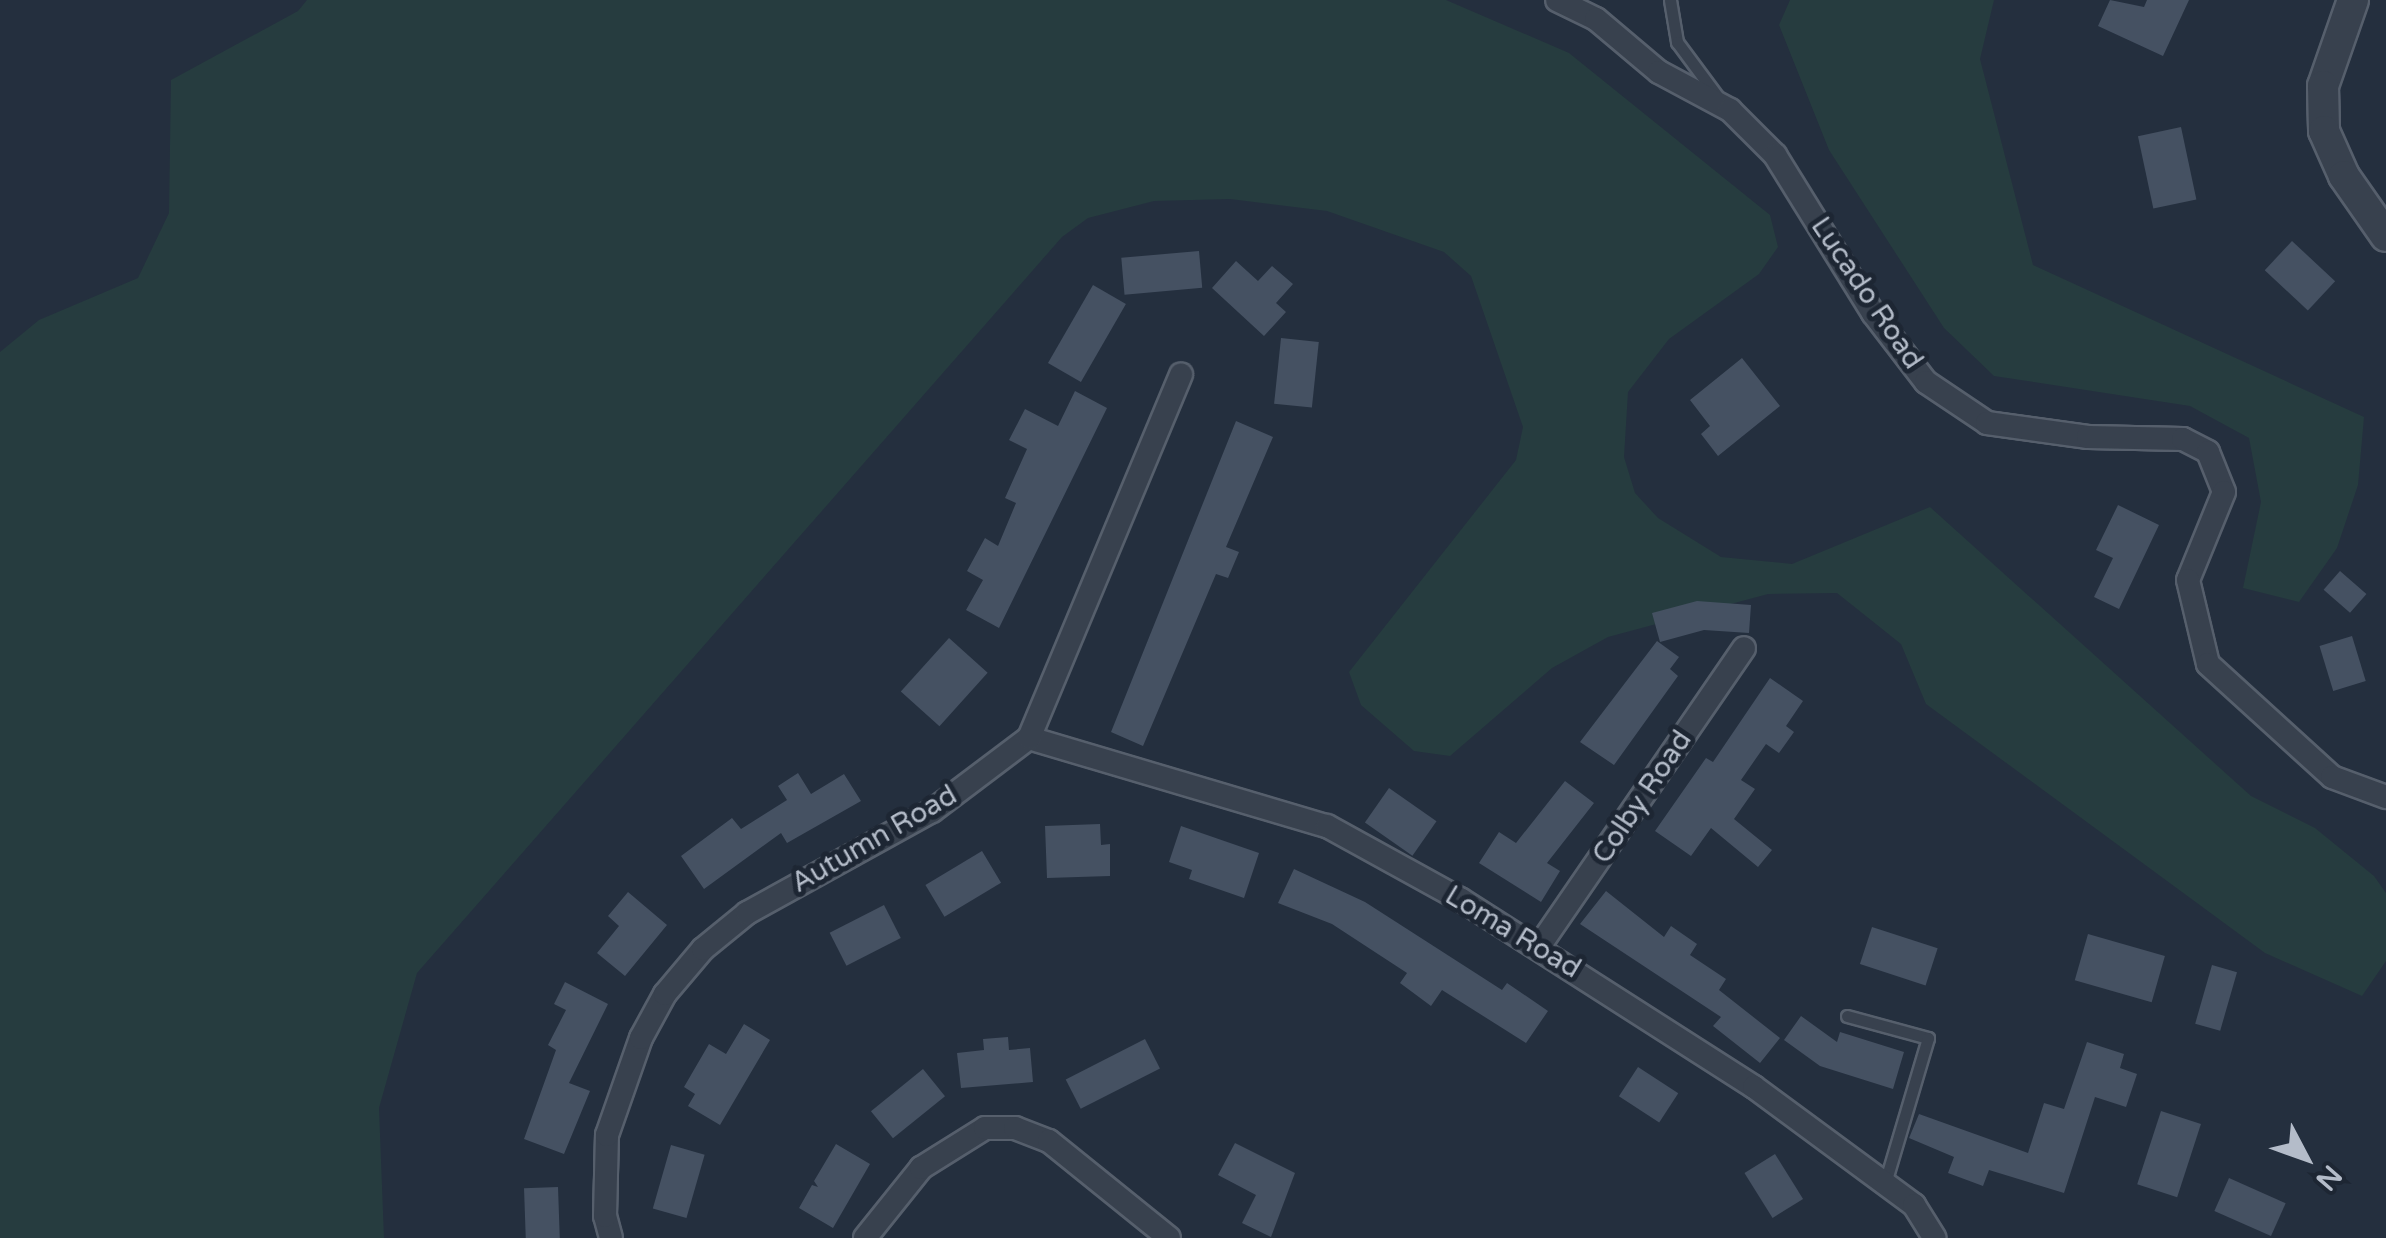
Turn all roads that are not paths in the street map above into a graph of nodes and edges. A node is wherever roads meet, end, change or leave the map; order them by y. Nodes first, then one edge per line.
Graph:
1 (1558, 0) edge
2 (1670, 0) edge
3 (2353, 0) edge
4 (1730, 110) junction
5 (2386, 236) edge
6 (1181, 374) dead end
7 (1744, 648) dead end
8 (1029, 738) junction
9 (2386, 797) edge
10 (1540, 945) junction
11 (1847, 1016) dead end
12 (1885, 1183) junction
13 (611, 1238) edge
14 (865, 1238) edge
15 (1170, 1238) edge
16 (1935, 1238) edge

1 - 4 street, Lucado Road
2 - 4 lane
3 - 5 street
4 - 9 street, Lucado Road
6 - 8 street
7 - 10 street, Colby Road
8 - 10 street, Loma Road
8 - 13 street, Autumn Road
10 - 12 street, Loma Road
11 - 12 lane
12 - 16 street, Loma Road
14 - 15 street

